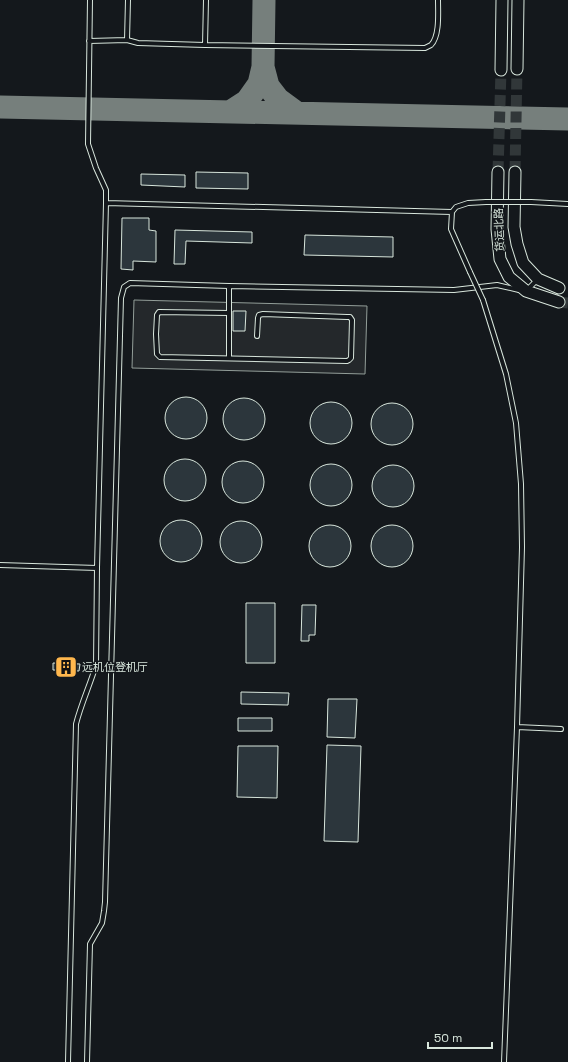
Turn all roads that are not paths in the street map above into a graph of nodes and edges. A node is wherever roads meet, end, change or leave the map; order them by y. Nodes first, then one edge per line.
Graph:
1 (90, 0) edge
2 (128, 0) edge
3 (206, 0) edge
4 (438, 0) edge
5 (502, 0) edge
6 (518, 0) edge
7 (90, 40) junction
8 (127, 40) junction
9 (205, 45) junction
10 (517, 69) tunnel mouth
11 (500, 70) tunnel mouth
12 (498, 172) tunnel mouth
13 (515, 172) tunnel mouth
14 (106, 203) junction
15 (568, 204) edge
16 (452, 212) junction
17 (538, 279) junction
18 (230, 286) junction
19 (559, 288) tunnel mouth
20 (526, 291) junction
21 (559, 302) tunnel mouth
22 (229, 313) junction
23 (257, 336) dead end
24 (229, 358) junction
25 (0, 565) edge
26 (97, 568) junction
27 (517, 727) junction
28 (561, 729) dead end
29 (68, 1062) edge
30 (87, 1062) edge
31 (504, 1062) edge

1 - 7 lane
2 - 8 lane
3 - 9 lane
4 - 9 lane
5 - 11 main road
6 - 10 main road
7 - 8 lane
7 - 14 lane
8 - 9 lane
12 - 20 main road, 货运北路
13 - 17 main road, 货运北路
14 - 16 lane
14 - 26 lane
15 - 16 lane, bridge
16 - 27 lane, bridge
17 - 19 main road, 货运北路
17 - 20 lane
18 - 20 lane
18 - 22 lane
18 - 30 lane
20 - 21 main road, 货运北路
22 - 24 lane
22 - 24 lane
23 - 24 lane
25 - 26 lane
26 - 29 lane
27 - 28 lane
27 - 31 lane

